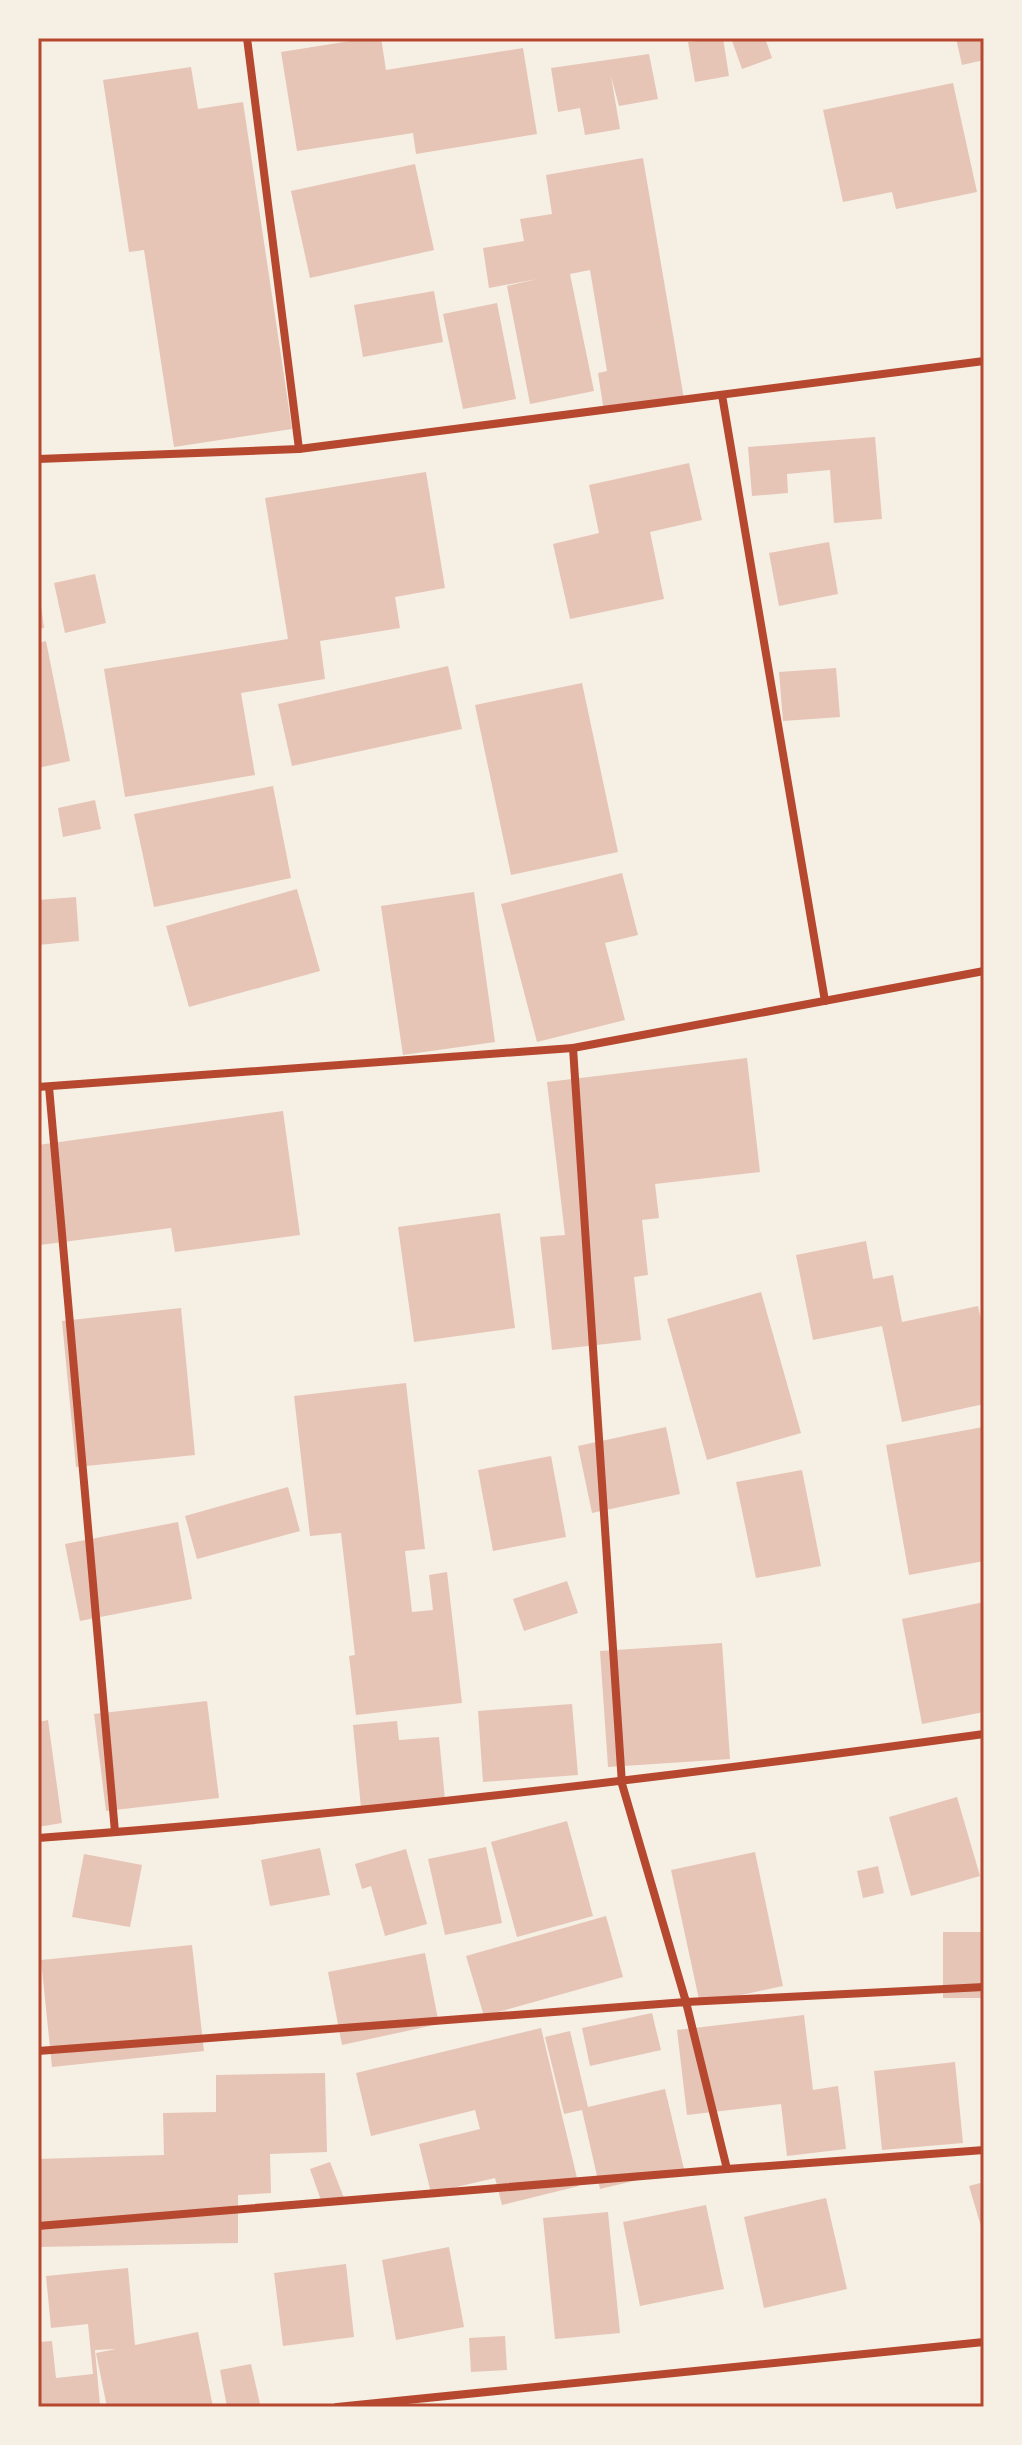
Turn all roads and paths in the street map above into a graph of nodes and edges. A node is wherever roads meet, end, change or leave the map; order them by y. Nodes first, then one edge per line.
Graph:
1 (247, 38) edge
2 (984, 361) edge
3 (722, 395) junction
4 (299, 449) junction
5 (38, 459) edge
6 (984, 971) edge
7 (825, 1001) junction
8 (573, 1048) junction
9 (38, 1087) edge
10 (49, 1087) junction
11 (984, 1734) edge
12 (622, 1784) junction
13 (115, 1832) junction
14 (38, 1838) edge
15 (984, 1987) edge
16 (686, 2002) junction
17 (38, 2051) edge
18 (984, 2150) edge
19 (727, 2169) junction
20 (38, 2226) edge
21 (984, 2342) edge
22 (424, 2403) edge
23 (337, 2407) edge

1 - 4 street
2 - 3 street
3 - 4 street
3 - 7 street
4 - 5 street
6 - 7 street
7 - 8 street
8 - 10 street
8 - 12 street
9 - 10 street
10 - 13 street
11 - 12 street
12 - 13 street
12 - 16 street
13 - 14 street
15 - 16 street
16 - 17 street
16 - 19 street
18 - 19 street
19 - 20 street
21 - 22 street
22 - 23 street

